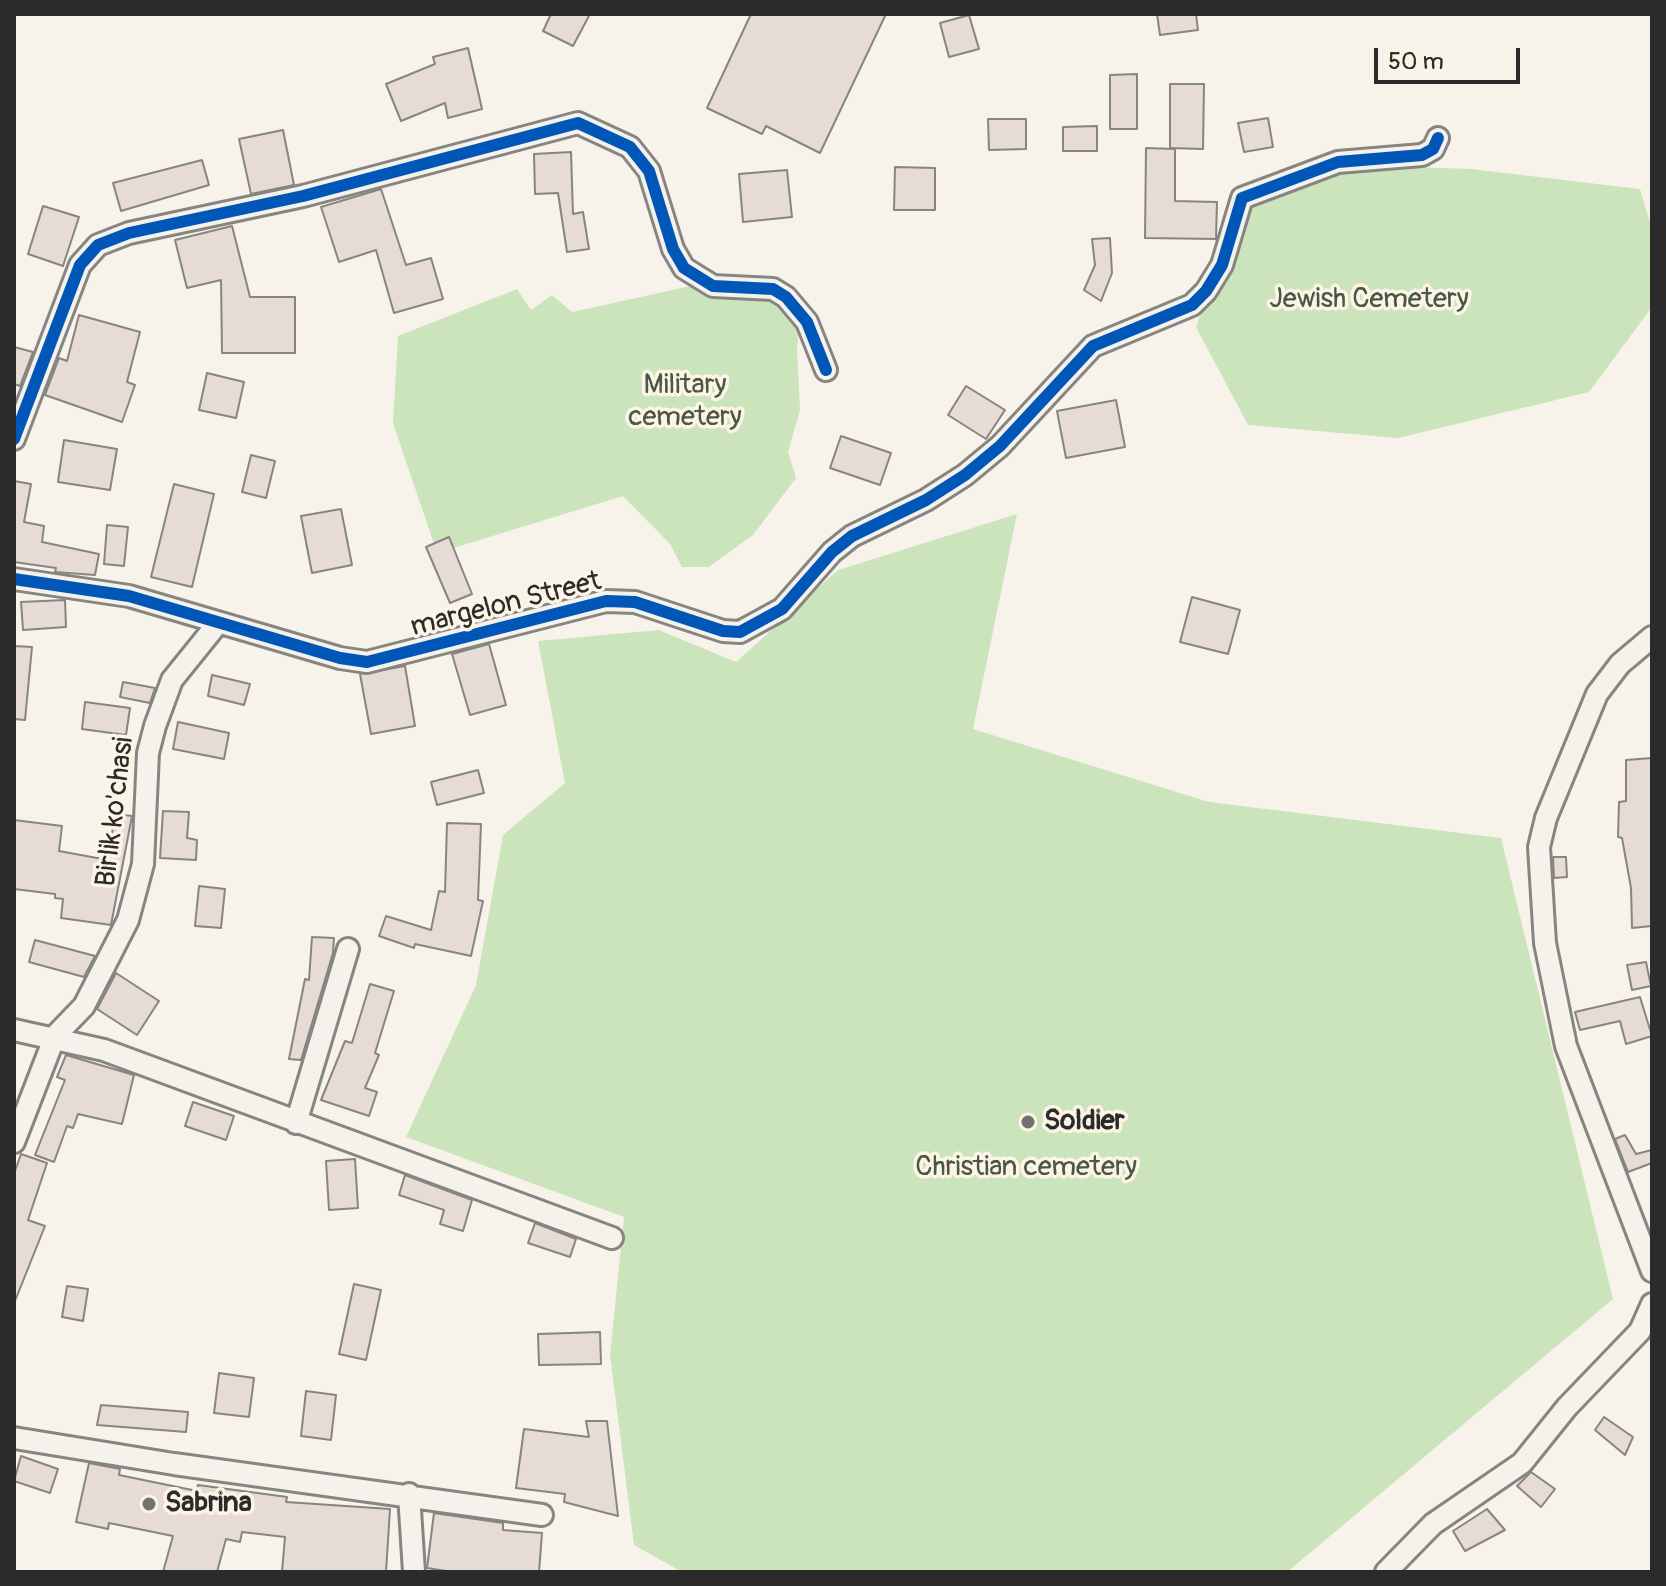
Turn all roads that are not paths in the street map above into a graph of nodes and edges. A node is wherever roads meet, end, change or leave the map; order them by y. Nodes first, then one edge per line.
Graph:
1 (1438, 138) dead end
2 (826, 370) dead end
3 (16, 425) edge
4 (14, 579) edge
5 (218, 623) junction
6 (1652, 637) edge
7 (348, 949) dead end
8 (14, 1030) edge
9 (55, 1036) junction
10 (296, 1123) junction
11 (14, 1142) edge
12 (612, 1238) dead end
13 (1652, 1271) edge
14 (1652, 1304) edge
15 (14, 1438) edge
16 (409, 1494) junction
17 (542, 1515) dead end
18 (414, 1572) edge
19 (1386, 1572) edge

1 - 5 street, margelon Street
2 - 3 street
4 - 5 street, margelon Street
5 - 9 street, Birlik ko'chasi
6 - 13 street
7 - 10 street
8 - 9 street
9 - 10 street
9 - 11 street, Birlik ko'chasi
10 - 12 street
14 - 19 street
15 - 16 street
16 - 17 street
16 - 18 street

